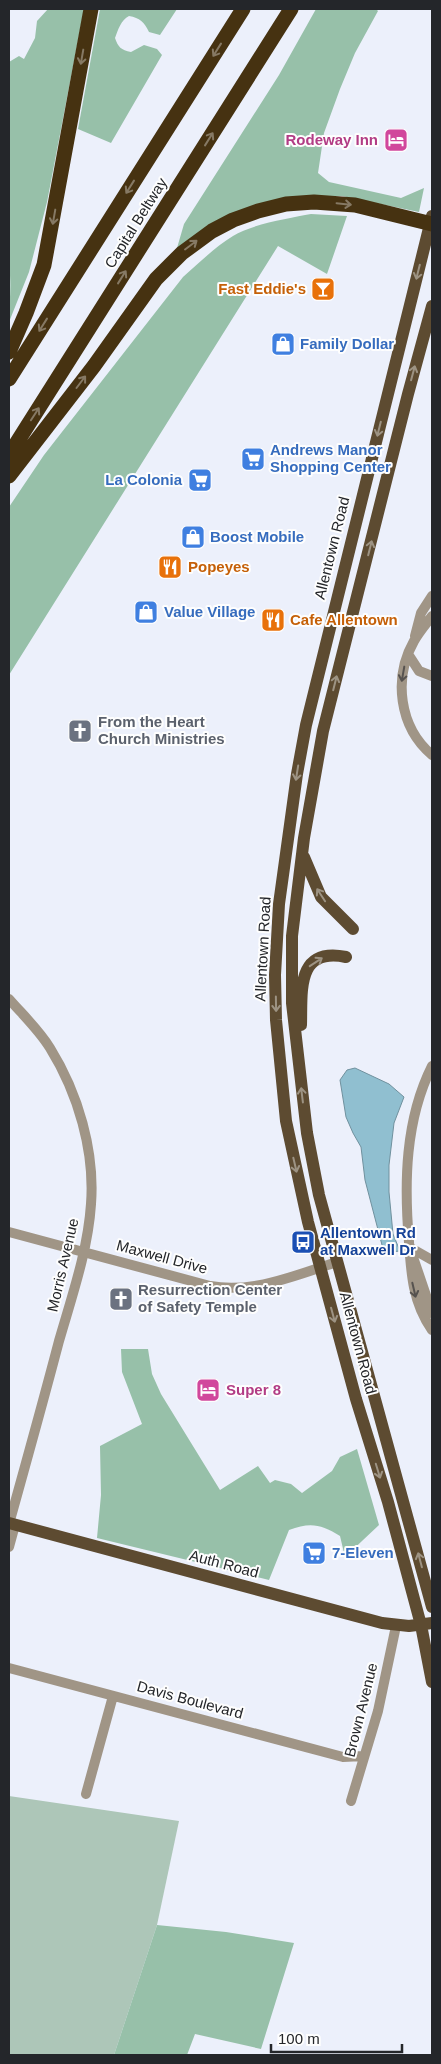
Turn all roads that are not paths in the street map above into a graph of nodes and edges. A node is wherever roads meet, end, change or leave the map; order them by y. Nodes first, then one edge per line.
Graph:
1 (91, 9) edge
2 (243, 9) edge
3 (291, 9) edge
4 (432, 221) edge
5 (432, 306) edge
6 (9, 352) edge
7 (9, 379) edge
8 (9, 455) edge
9 (9, 476) edge
10 (432, 596) edge
11 (432, 606) edge
12 (432, 616) edge
13 (432, 624) edge
14 (414, 640) junction
15 (408, 654) junction
16 (432, 676) edge
17 (432, 755) edge
18 (302, 852) junction
19 (354, 929) dead end
20 (346, 957) dead end
21 (9, 999) edge
22 (432, 1066) edge
23 (300, 1075) junction
24 (9, 1232) edge
25 (409, 1247) junction
26 (84, 1252) junction
27 (432, 1260) edge
28 (337, 1262) junction
29 (320, 1268) junction
30 (432, 1313) edge
31 (432, 1330) edge
32 (11, 1524) edge
33 (9, 1547) edge
34 (432, 1607) edge
35 (427, 1624) edge
36 (396, 1626) junction
37 (9, 1668) edge
38 (432, 1682) edge
39 (113, 1696) junction
40 (363, 1756) junction
41 (86, 1794) dead end
42 (351, 1801) dead end

1 -> 6 highway
2 -> 7 highway, Capital Beltway
8 -> 3 highway, Capital Beltway
9 -> 4 highway
4 -> 29 main road, Allentown Road
18 -> 5 main road, Allentown Road
10 - 14 street
11 - 14 street
12 - 14 street
13 - 14 street
14 - 15 street
15 - 16 street
15 -> 17 street
19 -> 18 main road
18 - 23 main road, Allentown Road
23 -> 20 main road
21 - 26 street, Morris Avenue
22 - 25 street
28 -> 23 main road, Allentown Road
24 - 26 street, Maxwell Drive
25 - 27 street
25 - 30 street
25 -> 31 street
26 - 29 street, Maxwell Drive
26 - 32 street, Morris Avenue
28 - 29 street, Maxwell Drive
34 -> 28 main road, Allentown Road
29 -> 35 main road, Allentown Road
32 - 33 street, Morris Avenue
32 - 36 main road, Auth Road
35 - 36 main road, Auth Road
35 - 38 main road, Allentown Road
36 - 40 street, Brown Avenue
37 - 39 street, Davis Boulevard
39 - 40 street, Davis Boulevard
39 - 41 street
40 - 42 street, Brown Avenue

